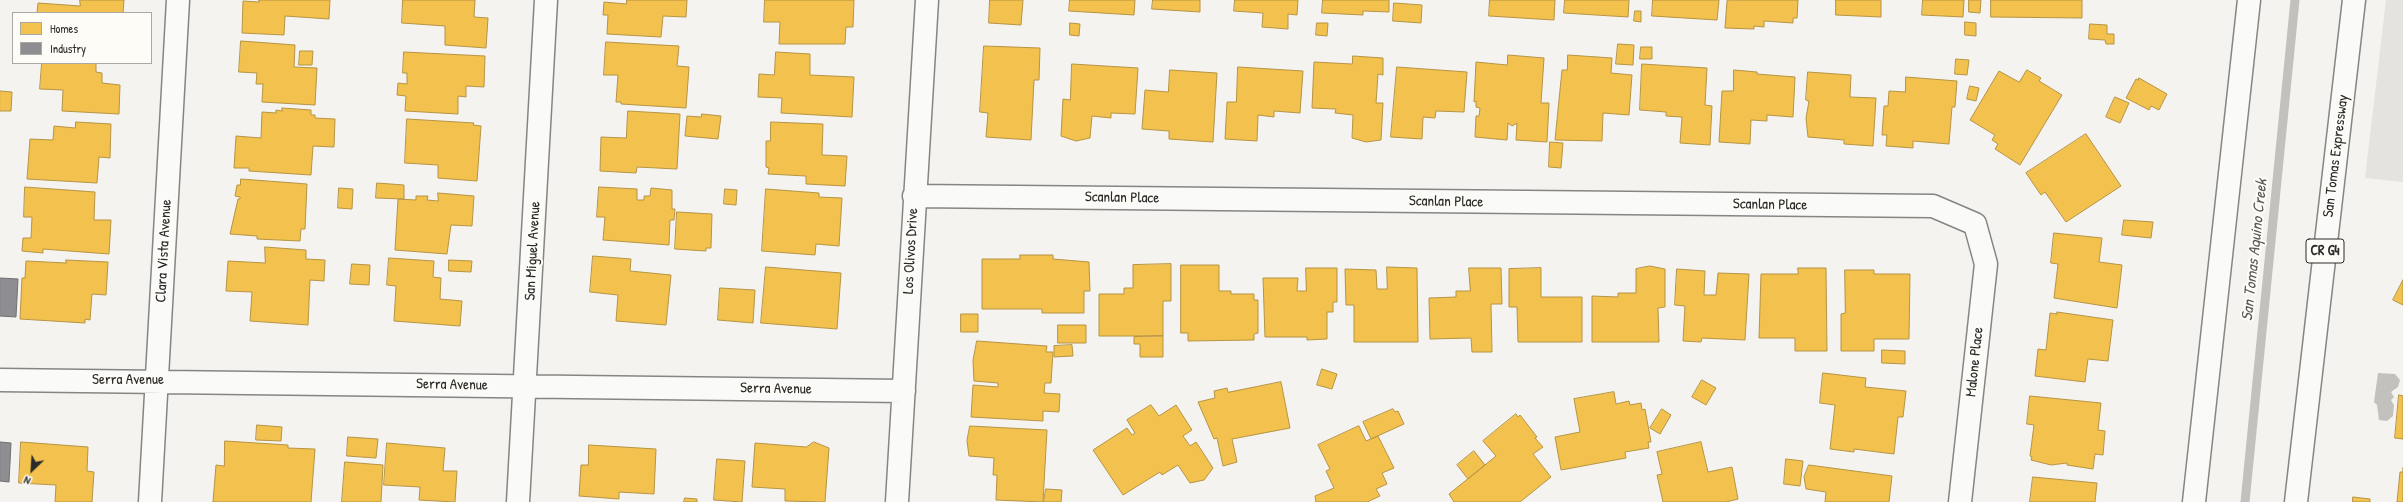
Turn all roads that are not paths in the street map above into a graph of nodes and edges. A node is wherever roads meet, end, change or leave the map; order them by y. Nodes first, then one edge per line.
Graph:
1 (178, 0) edge
2 (546, 0) edge
3 (927, 0) edge
4 (2249, 0) edge
5 (2354, 0) edge
6 (914, 196) junction
7 (1975, 224) joint
8 (0, 380) edge
9 (157, 380) junction
10 (526, 386) junction
11 (904, 391) junction
12 (150, 502) edge
13 (518, 502) edge
14 (896, 502) edge
15 (1960, 502) edge
16 (2194, 502) edge
17 (2296, 502) edge

1 - 9 main road, Clara Vista Avenue
2 - 10 main road, San Miguel Avenue
3 - 6 main road, Los Olivos Drive
4 - 16 main road
5 - 17 main road, San Tomas Expressway / CR G4
6 - 7 main road, Scanlan Place
6 - 11 main road, Los Olivos Drive
7 - 15 main road, Malone Place
8 - 9 main road, Serra Avenue
9 - 10 main road, Serra Avenue
9 - 12 main road, Clara Vista Avenue
10 - 11 main road, Serra Avenue
10 - 13 main road, San Miguel Avenue
11 - 14 main road, Los Olivos Drive

